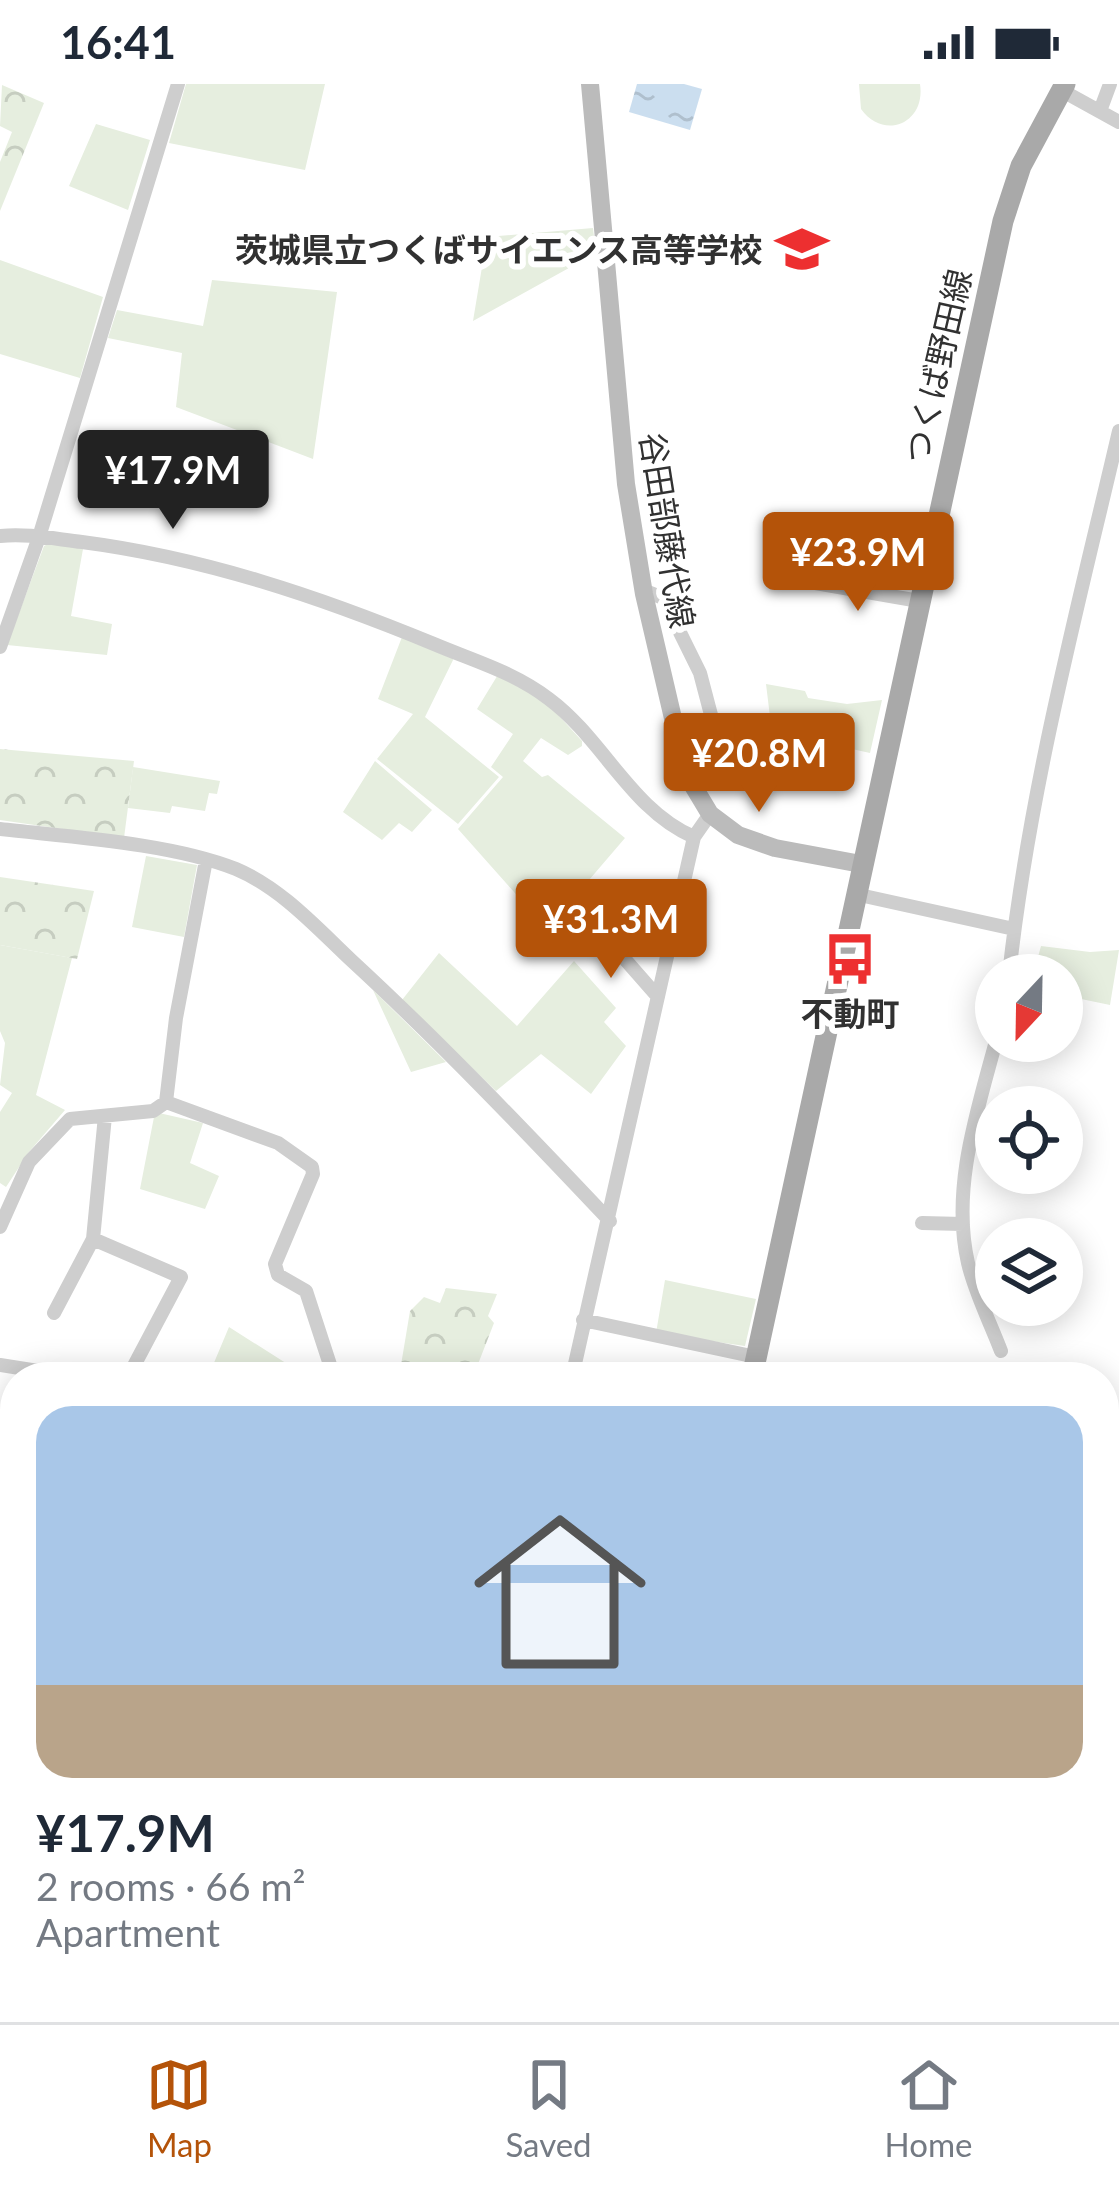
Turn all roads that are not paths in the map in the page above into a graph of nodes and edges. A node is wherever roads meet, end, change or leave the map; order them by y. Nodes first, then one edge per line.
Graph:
1 (178, 84) edge
2 (590, 84) edge
3 (1110, 84) edge
4 (1063, 87) edge
5 (1100, 111) junction
6 (1119, 122) edge
7 (1119, 431) edge
8 (0, 536) edge
9 (40, 537) junction
10 (804, 581) dead end
11 (643, 590) junction
12 (919, 601) junction
13 (0, 647) edge
14 (717, 755) dead end
15 (710, 814) junction
16 (0, 829) edge
17 (694, 837) junction
18 (206, 860) junction
19 (861, 864) junction
20 (855, 894) junction
21 (1013, 929) junction
22 (601, 932) dead end
23 (1011, 954) edge
24 (658, 997) junction
25 (991, 1062) edge
26 (166, 1102) junction
27 (105, 1115) junction
28 (610, 1221) junction
29 (922, 1222) dead end
30 (963, 1224) junction
31 (0, 1227) edge
32 (93, 1239) junction
33 (54, 1313) dead end
34 (583, 1320) junction
35 (1001, 1351) dead end
36 (136, 1362) edge
37 (329, 1362) edge
38 (575, 1362) edge
39 (736, 1362) edge
40 (755, 1362) edge

1 - 9 street
2 - 11 main road, 谷田部藤代線
3 - 5 street
4 - 5 street
4 - 12 main road, つくば野田線
5 - 6 street
7 - 21 street
8 - 9 street
9 - 13 street
9 - 17 street
10 - 12 street
11 - 14 street
11 - 15 main road, 谷田部藤代線
12 - 19 main road, つくば野田線
15 - 17 street
15 - 19 main road
16 - 18 street
17 - 24 street
18 - 26 street
18 - 28 street
19 - 20 main road, つくば野田線
20 - 21 street
20 - 40 main road, つくば野田線
21 - 23 street
22 - 24 street
24 - 28 street
25 - 30 street
26 - 27 street
26 - 37 street
27 - 31 street
27 - 32 street
28 - 34 street
29 - 30 street
30 - 35 street
32 - 33 street
32 - 36 street
34 - 38 street
34 - 39 street

